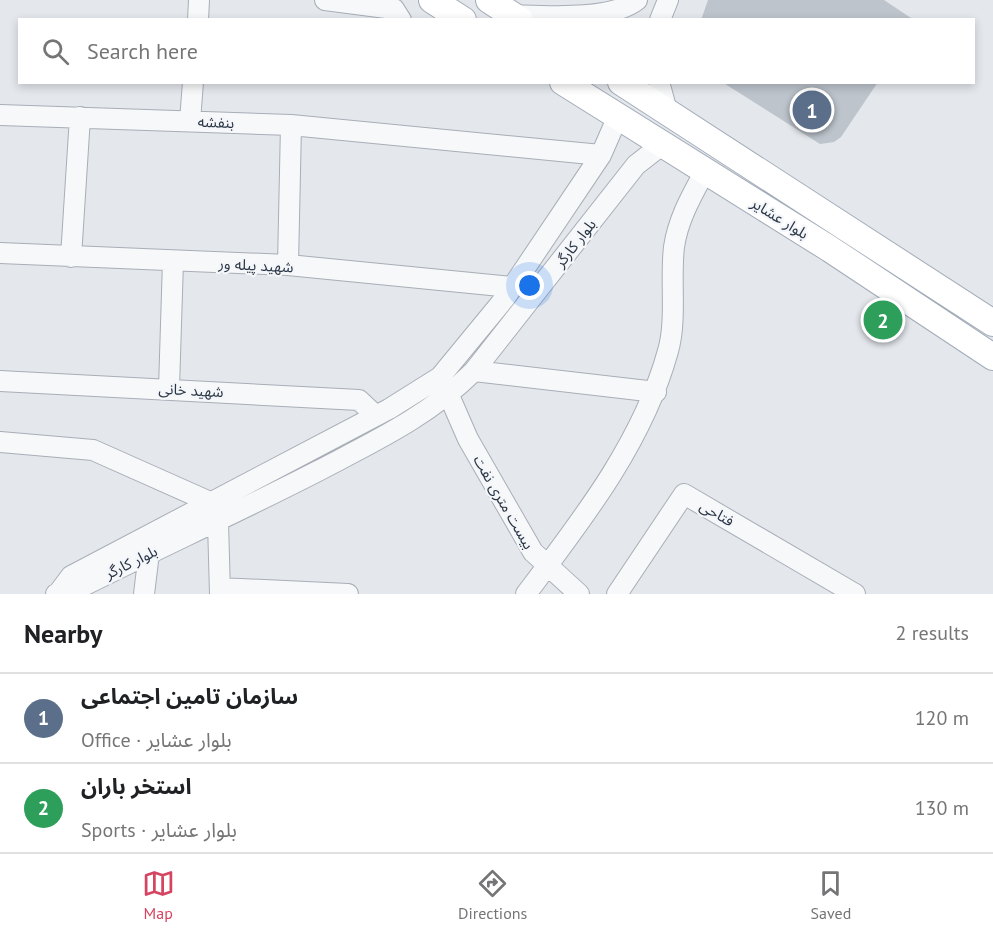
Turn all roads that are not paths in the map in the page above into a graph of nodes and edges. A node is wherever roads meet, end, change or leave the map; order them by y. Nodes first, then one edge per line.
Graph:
1 (199, 0) edge
2 (325, 0) edge
3 (432, 0) edge
4 (489, 0) edge
5 (636, 0) edge
6 (668, 0) edge
7 (516, 17) edge
8 (198, 18) edge
9 (400, 18) edge
10 (460, 18) edge
11 (661, 18) edge
12 (193, 84) edge
13 (566, 84) edge
14 (624, 84) edge
15 (660, 84) edge
16 (667, 111) junction
17 (0, 114) edge
18 (618, 116) junction
19 (81, 117) junction
20 (190, 121) junction
21 (291, 125) junction
22 (663, 144) junction
23 (601, 155) junction
24 (705, 171) junction
25 (0, 253) edge
26 (71, 257) junction
27 (173, 261) junction
28 (288, 266) junction
29 (511, 287) junction
30 (993, 323) edge
31 (993, 357) edge
32 (474, 371) junction
33 (440, 377) junction
34 (0, 381) edge
35 (169, 388) junction
36 (656, 392) junction
37 (451, 395) junction
38 (375, 416) junction
39 (0, 442) edge
40 (215, 512) junction
41 (149, 553) junction
42 (547, 566) junction
43 (220, 591) edge
44 (57, 593) edge
45 (144, 594) edge
46 (348, 594) edge
47 (526, 594) edge
48 (579, 594) edge
49 (617, 594) edge
50 (855, 594) edge

1 - 8 street
2 - 9 street
3 - 10 main road
4 - 7 main road
5 - 7 street
6 - 11 street
12 - 20 street
13 - 18 main road, بلوار عشایر
14 - 16 main road, بلوار عشایر
15 - 16 street
16 - 30 main road, بلوار عشایر
17 - 19 street, بنفشه
18 - 22 main road, بلوار عشایر
18 - 23 street, بلوار کارگر
19 - 20 street, بنفشه
19 - 26 street
20 - 21 street, بنفشه
21 - 23 street, بنفشه
21 - 28 street
22 - 24 main road, بلوار عشایر
22 - 32 street, بلوار کارگر
23 - 29 street, بلوار کارگر
24 - 31 main road, بلوار عشایر
24 - 36 street
25 - 26 street, شهید پیله ور
26 - 27 street, شهید پیله ور
27 - 28 street, شهید پیله ور
27 - 35 street
28 - 29 street, شهید پیله ور
29 - 33 street, بلوار کارگر
32 - 36 street
32 - 37 street, بلوار کارگر
33 - 37 street, بیست متری نفت
33 - 38 street, بلوار کارگر
34 - 35 street, شهید خانی
35 - 38 street, شهید خانی
36 - 42 street
37 - 40 street, بلوار کارگر
37 - 42 street, بیست متری نفت
38 - 40 street, بلوار کارگر
39 - 40 street
40 - 41 street, بلوار کارگر
40 - 43 street
40 - 44 street, بلوار کارگر
41 - 44 street, بلوار کارگر
41 - 45 street
42 - 47 street
42 - 48 street, بیست متری نفت
43 - 46 street
49 - 50 street, فتاحی

